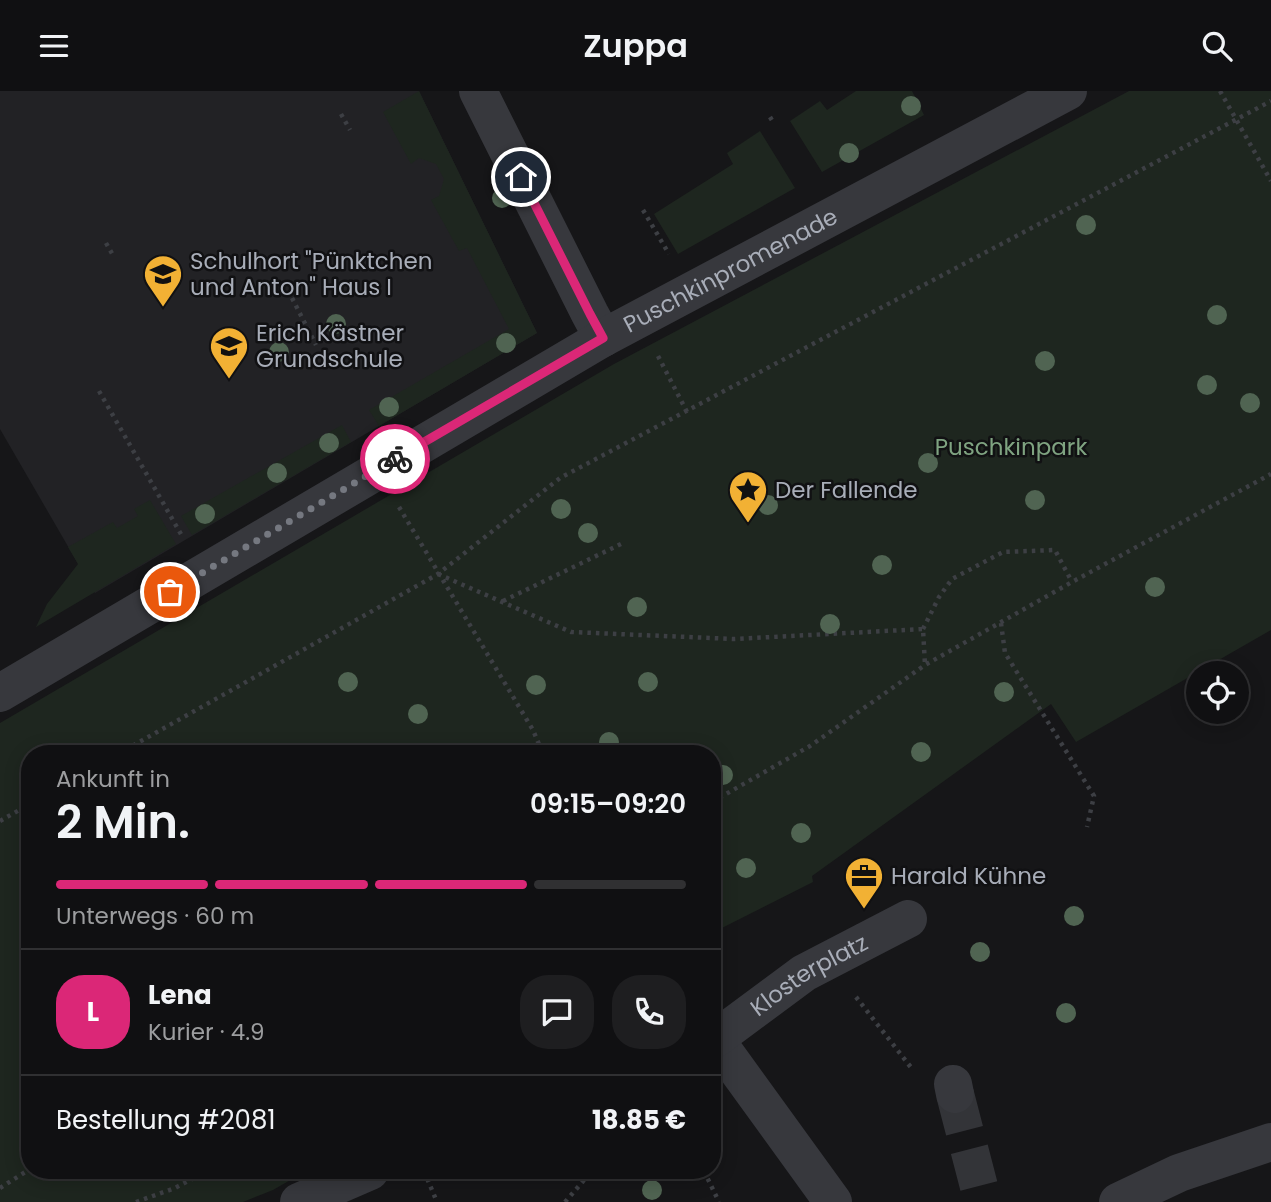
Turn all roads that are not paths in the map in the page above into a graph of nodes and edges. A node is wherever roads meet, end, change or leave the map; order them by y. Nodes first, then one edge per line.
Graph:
1 (478, 91) edge
2 (1068, 91) edge
3 (603, 338) junction
4 (0, 693) edge
5 (908, 919) dead end
6 (721, 1034) edge
7 (721, 1049) edge
8 (1271, 1142) edge
9 (352, 1179) edge
10 (299, 1202) edge
11 (833, 1202) edge
12 (1118, 1202) edge

1 - 3 street
2 - 3 street, Puschkinpromenade
3 - 4 street, Puschkinpromenade
5 - 6 street, Klosterplatz
7 - 11 street, Klosterplatz
8 - 12 street
9 - 10 street

